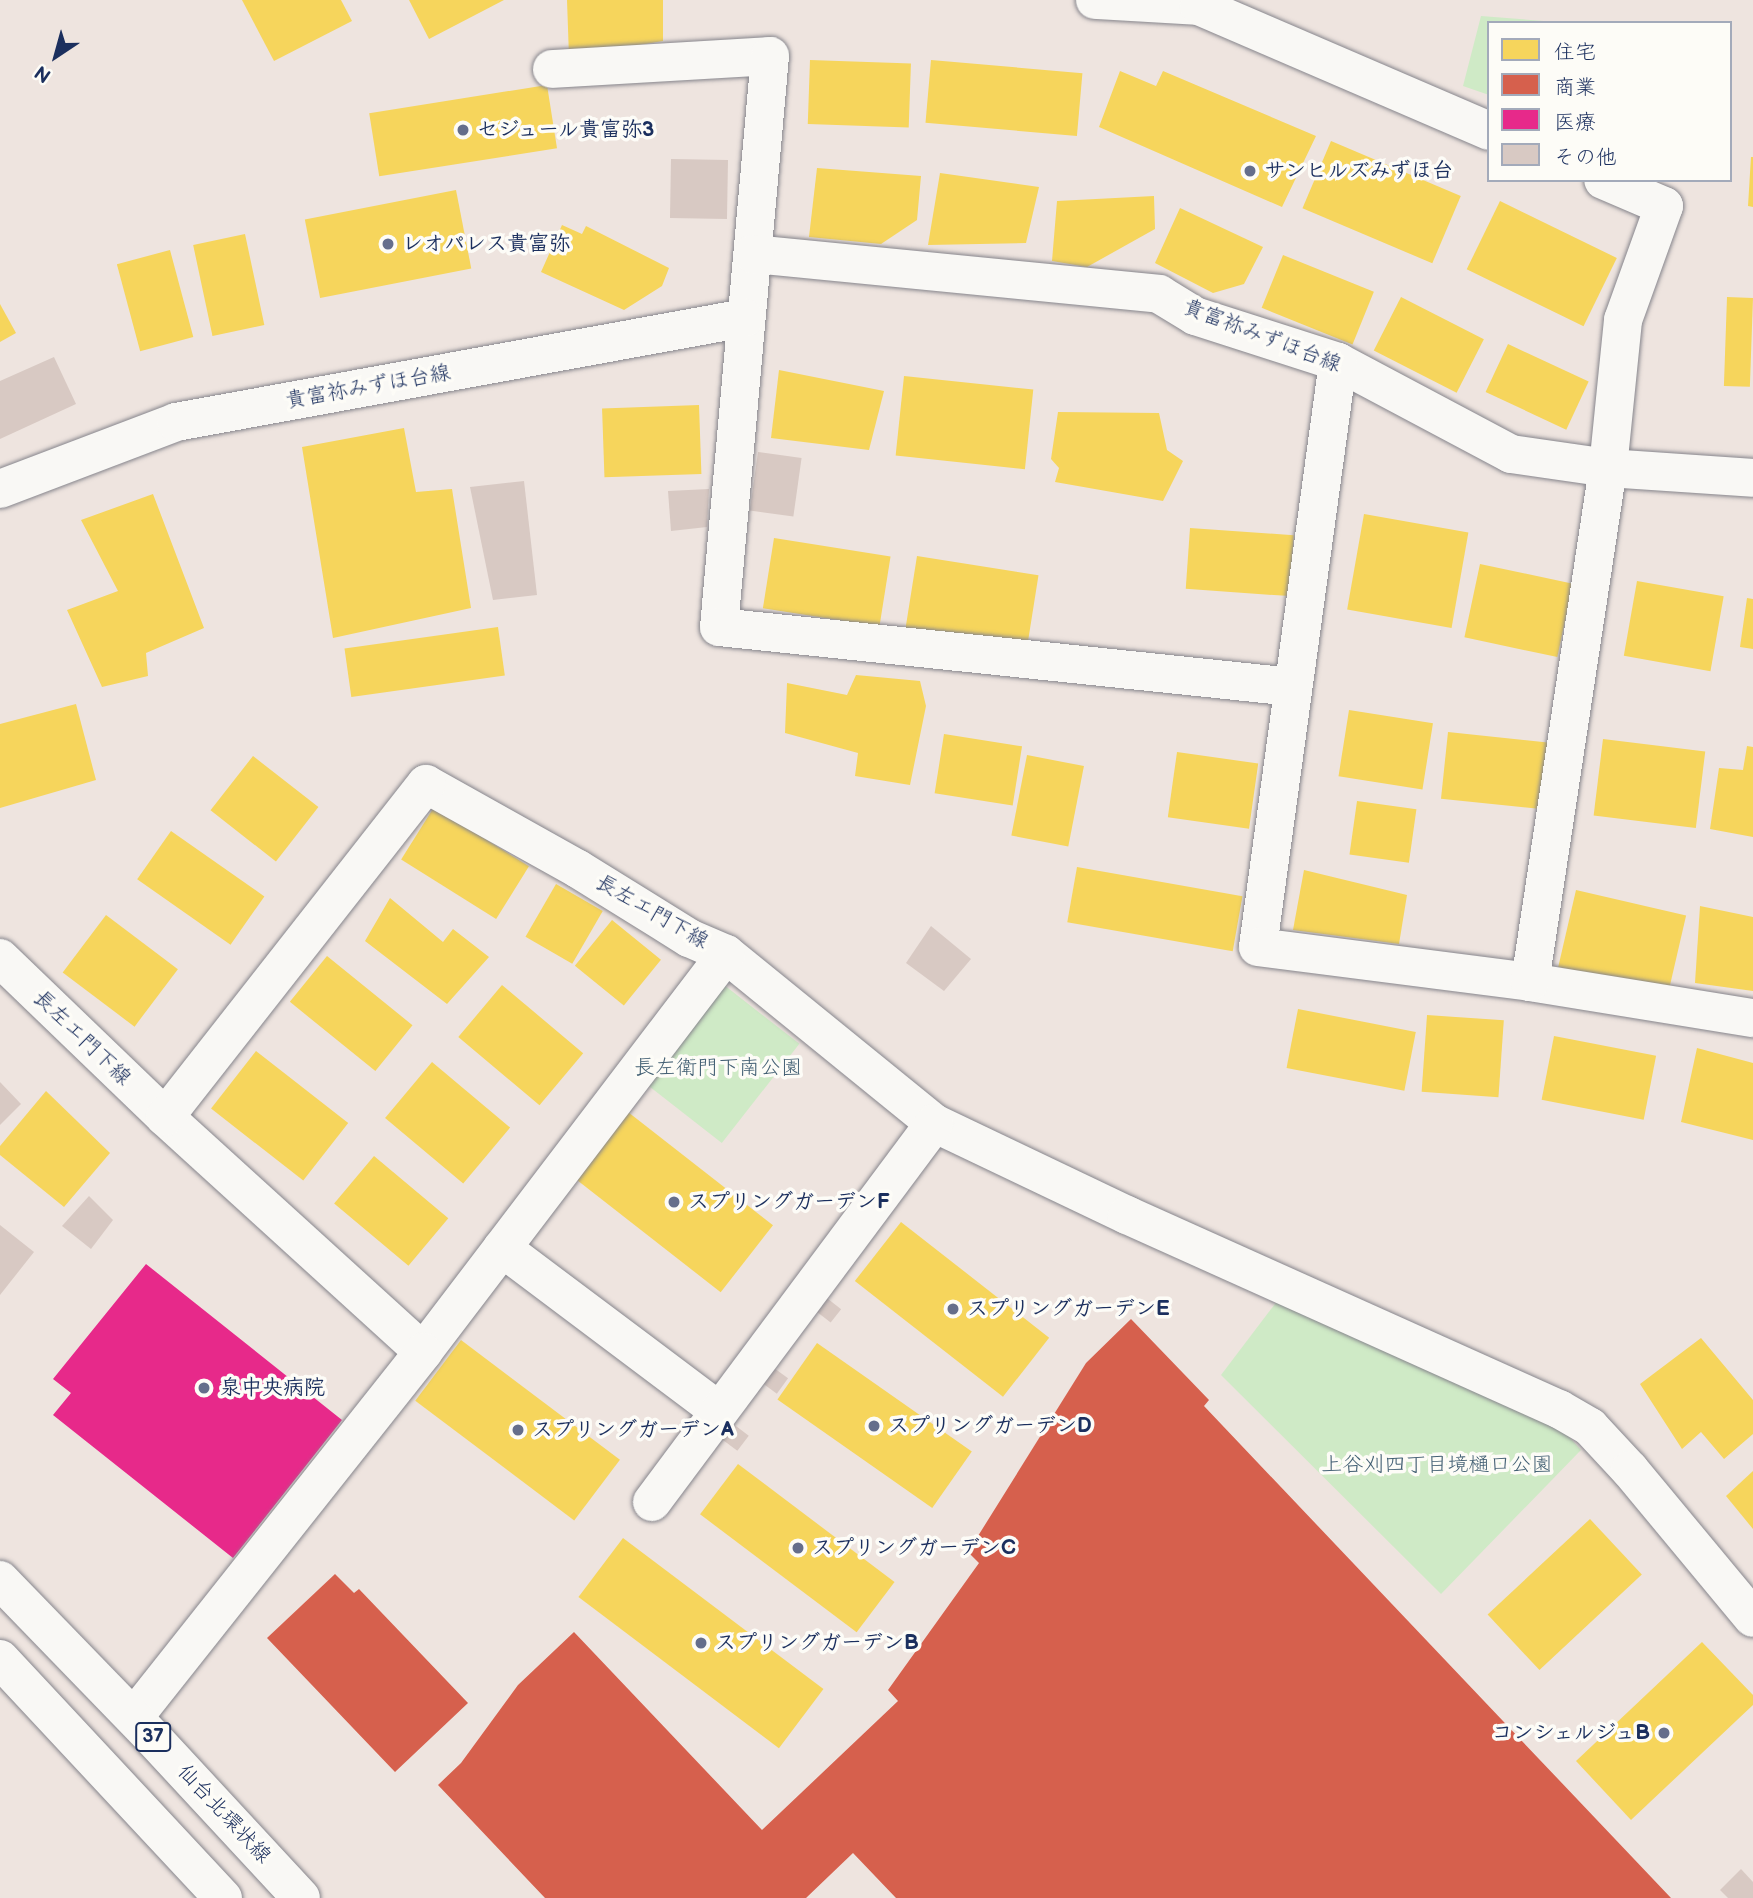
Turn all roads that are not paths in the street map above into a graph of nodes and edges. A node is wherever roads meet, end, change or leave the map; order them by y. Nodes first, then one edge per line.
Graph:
1 (1095, 0) edge
2 (552, 69) dead end
3 (1487, 130) edge
4 (1608, 182) edge
5 (753, 254) junction
6 (745, 318) junction
7 (1338, 362) junction
8 (1608, 468) junction
9 (1753, 478) edge
10 (0, 489) edge
11 (1293, 687) junction
12 (726, 954) junction
13 (0, 958) edge
14 (1530, 982) junction
15 (1753, 1018) edge
16 (165, 1117) junction
17 (933, 1123) junction
18 (502, 1248) junction
19 (423, 1352) junction
20 (719, 1411) junction
21 (652, 1502) dead end
22 (0, 1580) edge
23 (1753, 1618) edge
24 (0, 1659) edge
25 (134, 1717) junction
26 (223, 1898) edge
27 (302, 1898) edge

1 - 3 street
2 - 5 street
4 - 8 street
5 - 6 street
5 - 7 street, 貴富祢みずほ台線
6 - 10 street, 貴富祢みずほ台線
6 - 11 street
7 - 8 street, 貴富祢みずほ台線
7 - 11 street
8 - 9 street, 貴富祢みずほ台線
8 - 14 street
11 - 14 street
12 - 16 street, 長左エ門下線
12 - 17 street
12 - 18 street, 長左エ門下線
13 - 16 street, 長左エ門下線
14 - 15 street
16 - 19 street, 長左エ門下線
17 - 20 street
17 - 23 street
18 - 19 street, 長左エ門下線
18 - 20 street
19 - 25 street
20 - 21 street
22 - 25 street, 仙台北環状線 / 37
24 - 26 street
25 - 27 street, 仙台北環状線 / 37

